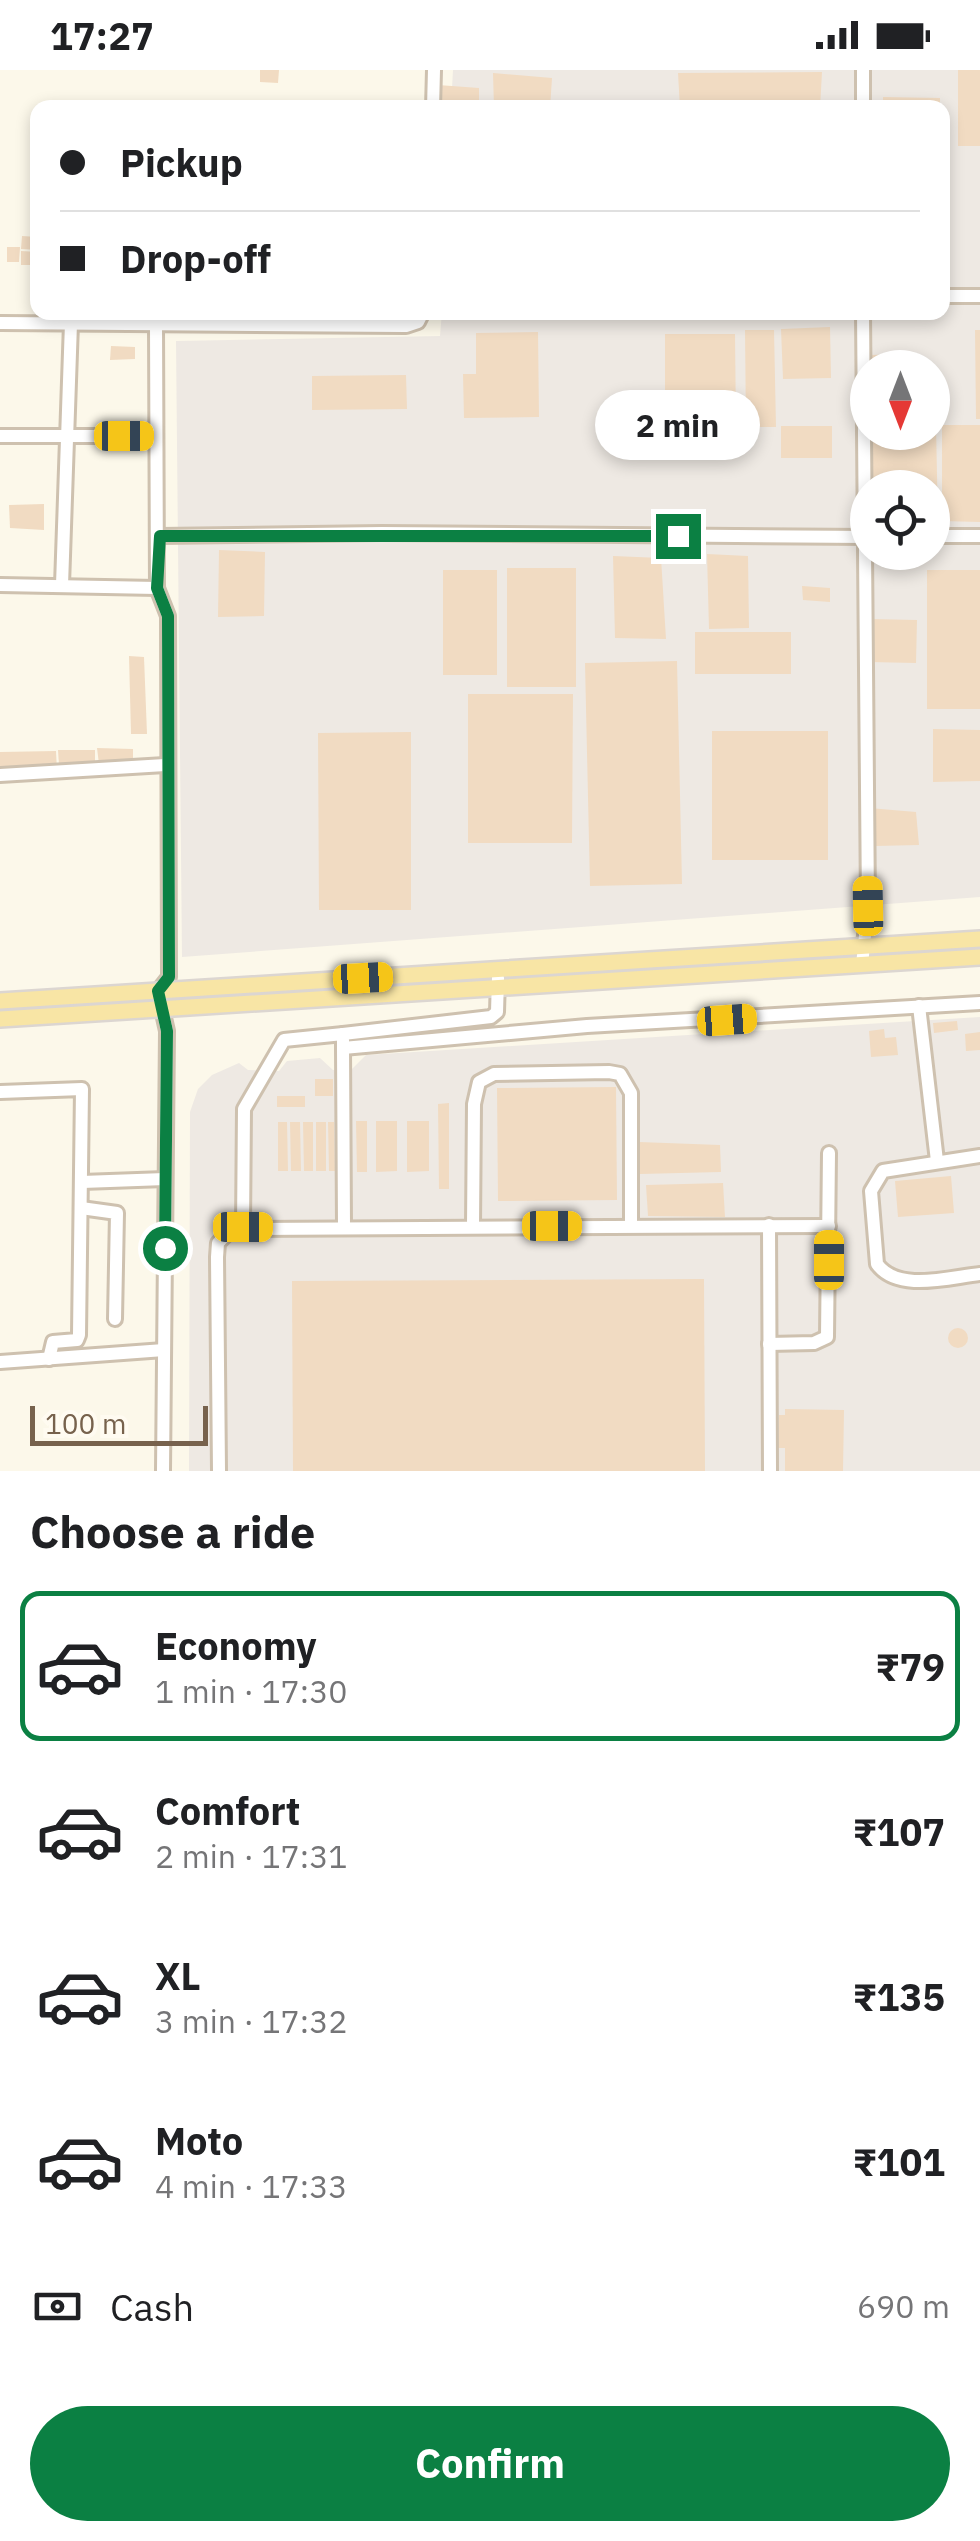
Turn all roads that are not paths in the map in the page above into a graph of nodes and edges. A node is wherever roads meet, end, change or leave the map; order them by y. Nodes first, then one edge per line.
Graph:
1 (434, 70) edge
2 (863, 70) edge
3 (433, 100) edge
4 (863, 100) edge
5 (950, 296) edge
6 (980, 296) edge
7 (419, 320) edge
8 (862, 320) edge
9 (0, 322) edge
10 (70, 324) junction
11 (156, 324) junction
12 (0, 436) edge
13 (64, 436) junction
14 (155, 436) junction
15 (864, 470) edge
16 (160, 536) junction
17 (950, 536) edge
18 (980, 536) edge
19 (850, 537) edge
20 (865, 570) edge
21 (0, 585) edge
22 (62, 585) junction
23 (157, 588) junction
24 (165, 764) junction
25 (0, 775) edge
26 (980, 939) edge
27 (861, 947) junction
28 (980, 957) edge
29 (862, 965) junction
30 (498, 970) junction
31 (499, 988) junction
32 (158, 991) junction
33 (0, 1001) edge
34 (980, 1003) edge
35 (919, 1006) junction
36 (158, 1008) junction
37 (0, 1019) edge
38 (343, 1041) junction
39 (0, 1092) edge
40 (829, 1153) dead end
41 (980, 1156) edge
42 (937, 1162) junction
43 (165, 1179) junction
44 (82, 1182) junction
45 (81, 1208) junction
46 (769, 1225) junction
47 (474, 1226) junction
48 (631, 1226) junction
49 (829, 1226) junction
50 (243, 1227) junction
51 (344, 1227) junction
52 (980, 1274) edge
53 (115, 1320) dead end
54 (769, 1344) junction
55 (164, 1350) junction
56 (49, 1359) junction
57 (0, 1362) edge
58 (163, 1471) edge
59 (219, 1471) edge
60 (770, 1471) edge

1 - 3 street
2 - 4 street
5 - 6 street
7 - 11 street
8 - 15 street
9 - 10 street
10 - 11 street
10 - 13 street
11 - 14 street
12 - 13 street
13 - 14 street
13 - 22 street
14 - 16 street
16 - 19 street
16 - 23 street
17 - 18 street
20 - 27 street
21 - 22 street
22 - 23 street
23 - 24 street
24 - 25 street
24 - 32 street
26 - 27 main road
27 - 29 street
27 - 30 main road
28 - 29 main road
29 - 31 main road
30 - 31 street
30 - 32 main road
31 - 36 main road
31 - 38 street
32 - 33 main road
32 - 36 street
34 - 35 street
35 - 38 street
35 - 42 street
36 - 37 main road
36 - 43 street
38 - 50 street
38 - 51 street
39 - 44 street
40 - 49 street
41 - 42 street
42 - 52 street
43 - 44 street
43 - 55 street
44 - 45 street
45 - 53 street
45 - 56 street
46 - 48 street
46 - 49 street
46 - 54 street
47 - 48 street
47 - 48 street
47 - 51 street
49 - 54 street
50 - 51 street
50 - 59 street
54 - 60 street
55 - 56 street
55 - 58 street
56 - 57 street

